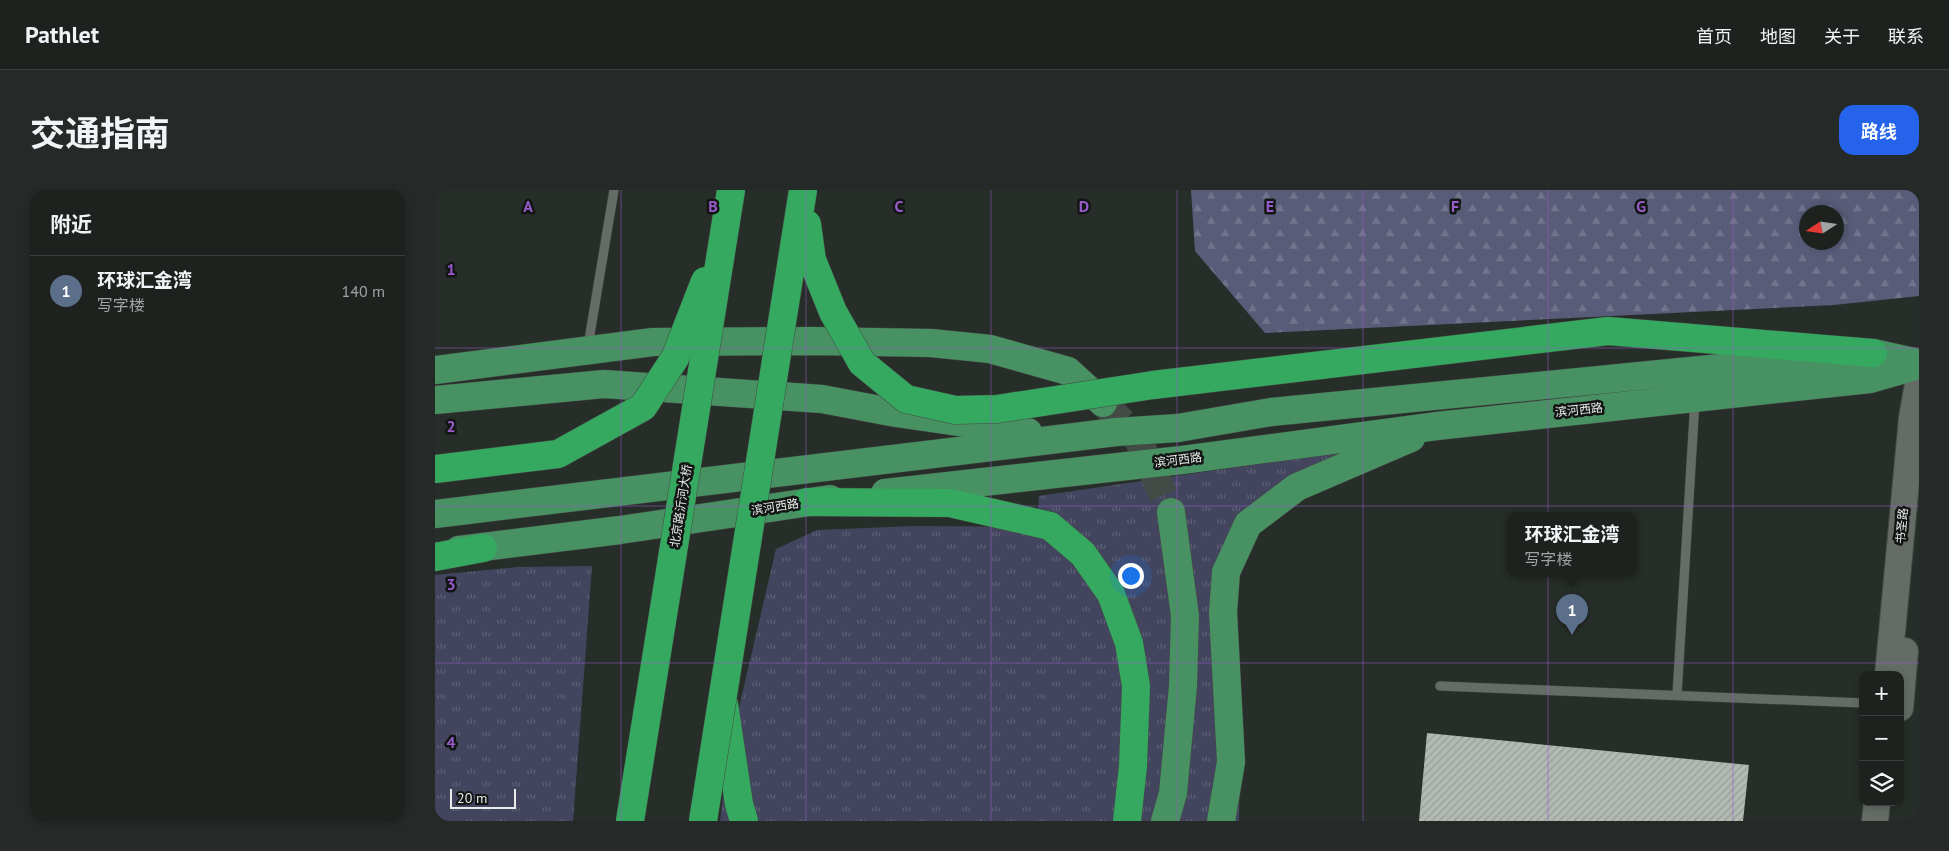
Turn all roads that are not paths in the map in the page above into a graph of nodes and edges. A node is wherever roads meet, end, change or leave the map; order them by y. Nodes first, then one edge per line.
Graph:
1 (614, 190) edge
2 (731, 190) edge
3 (803, 191) edge
4 (725, 230) junction
5 (587, 349) junction
6 (1873, 353) junction
7 (1919, 364) edge
8 (435, 370) edge
9 (1919, 378) edge
10 (1695, 398) junction
11 (435, 400) edge
12 (1103, 403) tunnel mouth
13 (1437, 426) junction
14 (1067, 437) junction
15 (435, 469) edge
16 (1919, 497) edge
17 (807, 502) junction
18 (1171, 512) tunnel mouth
19 (435, 514) edge
20 (483, 548) junction
21 (435, 552) edge
22 (435, 557) edge
23 (1889, 671) edge
24 (1903, 671) edge
25 (1440, 686) dead end
26 (1677, 695) junction
27 (723, 699) junction
28 (1859, 703) edge
29 (636, 786) junction
30 (1877, 806) edge
31 (1892, 806) edge
32 (615, 821) edge
33 (630, 821) edge
34 (703, 821) edge
35 (744, 821) edge
36 (1127, 821) edge
37 (1165, 821) edge
38 (1221, 821) edge
39 (1875, 821) edge
40 (1890, 821) edge

1 - 5 lane
2 - 4 highway, 北京路沂河大桥, bridge
3 - 6 highway, bridge
3 - 27 highway, bridge
4 - 15 highway, bridge
4 - 29 highway, 北京路沂河大桥, bridge
5 - 8 main road
5 - 12 main road
6 - 7 main road, 滨河西路
6 - 14 main road, 滨河西路, bridge
7 - 10 main road, 滨河西路
9 - 23 street, 书圣路
10 - 13 main road, 滨河西路
10 - 26 lane
11 - 14 main road
13 - 17 main road, 滨河西路, bridge
13 - 38 main road
14 - 19 main road, 滨河西路
16 - 24 street, 书圣路
17 - 20 main road, 滨河西路
17 - 36 highway
18 - 37 main road
20 - 21 main road, 滨河西路
20 - 22 highway
25 - 26 lane
26 - 28 lane
27 - 34 highway, bridge
27 - 35 highway
29 - 32 highway
29 - 33 highway, 北京路沂河大桥, bridge
30 - 39 street
31 - 40 street

